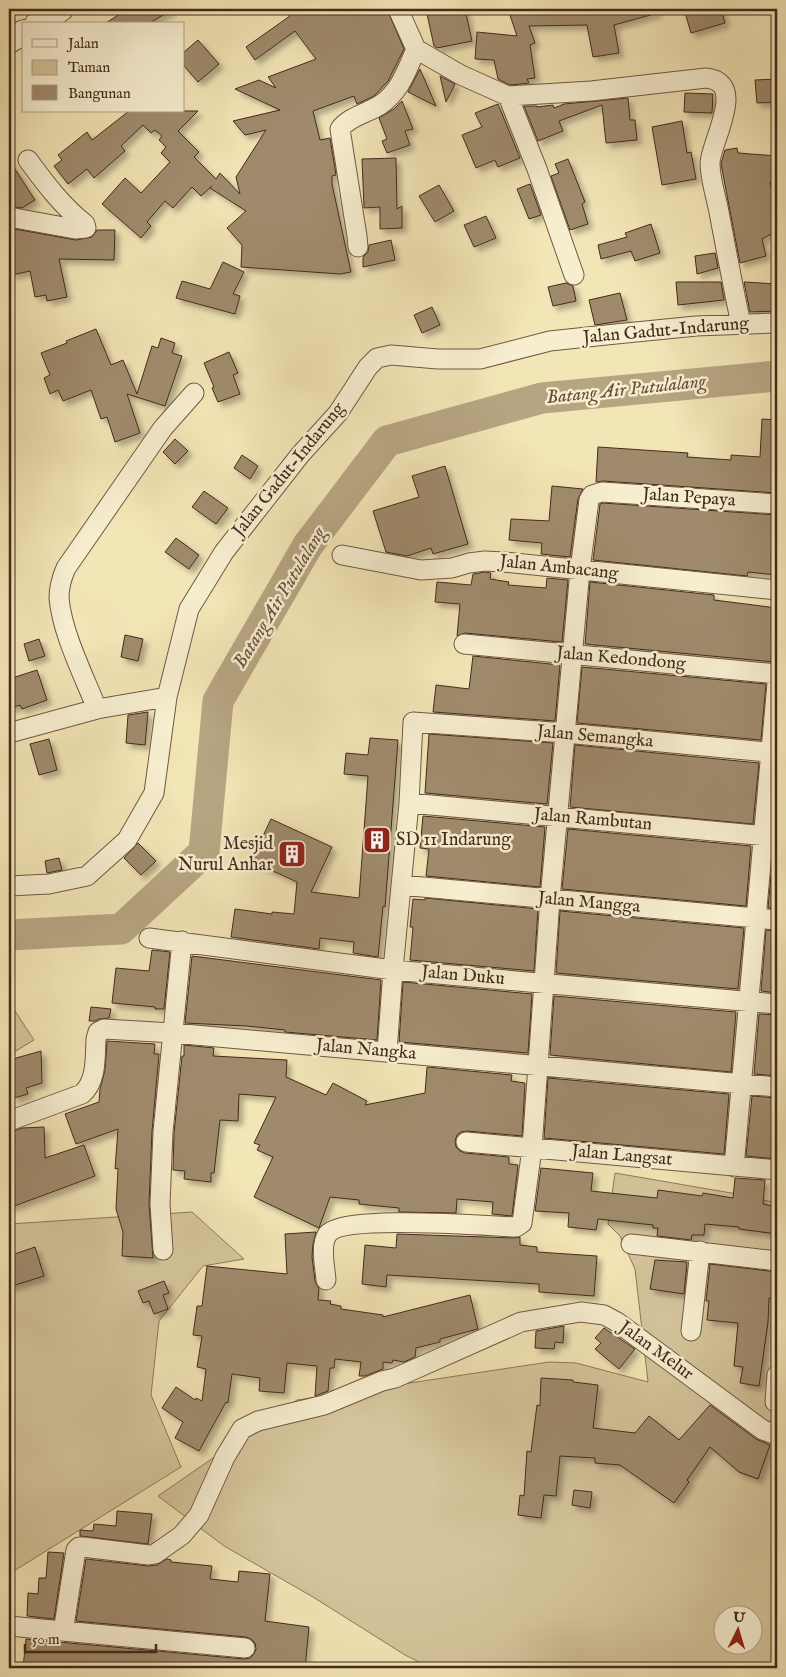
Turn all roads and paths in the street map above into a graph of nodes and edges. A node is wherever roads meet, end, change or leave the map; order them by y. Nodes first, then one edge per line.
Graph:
1 (59, 9) edge
2 (398, 9) edge
3 (40, 22) edge
4 (22, 33) edge
5 (9, 41) edge
6 (416, 49) junction
7 (508, 96) junction
8 (28, 160) dead end
9 (9, 217) edge
10 (358, 248) dead end
11 (574, 275) dead end
12 (777, 322) edge
13 (741, 324) junction
14 (194, 393) dead end
15 (777, 504) edge
16 (342, 556) dead end
17 (580, 570) junction
18 (777, 590) edge
19 (464, 644) dead end
20 (572, 654) junction
21 (777, 674) edge
22 (777, 683) edge
23 (167, 697) junction
24 (97, 709) junction
25 (9, 733) edge
26 (566, 734) junction
27 (774, 753) edge
28 (409, 802) junction
29 (558, 817) junction
30 (770, 837) edge
31 (401, 885) junction
32 (9, 886) edge
33 (550, 899) junction
34 (757, 918) junction
35 (777, 920) edge
36 (149, 938) dead end
37 (182, 941) junction
38 (393, 970) junction
39 (544, 982) junction
40 (750, 1001) junction
41 (777, 1004) edge
42 (173, 1033) junction
43 (387, 1052) junction
44 (537, 1066) junction
45 (742, 1084) junction
46 (777, 1087) edge
47 (9, 1121) edge
48 (466, 1142) dead end
49 (532, 1148) junction
50 (734, 1167) junction
51 (777, 1170) edge
52 (631, 1244) dead end
53 (163, 1250) dead end
54 (700, 1251) junction
55 (777, 1261) edge
56 (326, 1280) dead end
57 (691, 1332) dead end
58 (777, 1375) edge
59 (774, 1402) dead end
60 (777, 1435) edge
61 (9, 1626) edge
62 (63, 1632) junction
63 (245, 1648) dead end

1 - 3 street
2 - 6 street
4 - 5 street
6 - 7 street
6 - 10 street
7 - 11 street
7 - 13 street
8 - 9 street
12 - 13 street, Jalan Gadut-Indarung
13 - 23 street, Jalan Gadut-Indarung
14 - 24 street
15 - 17 street, Jalan Pepaya
16 - 17 street, Jalan Ambacang
17 - 18 street, Jalan Ambacang
17 - 20 street
19 - 20 street, Jalan Kedondong
20 - 21 street, Jalan Kedondong
20 - 26 street
22 - 27 street
23 - 24 street
23 - 32 street, Jalan Gadut-Indarung
24 - 25 street
26 - 27 street, Jalan Semangka
26 - 28 street, Jalan Semangka
26 - 29 street
27 - 30 street
28 - 29 street, Jalan Rambutan
28 - 31 street
29 - 30 street, Jalan Rambutan
29 - 33 street
30 - 34 street
31 - 33 street, Jalan Mangga
31 - 38 street
33 - 34 street, Jalan Mangga
33 - 39 street
34 - 35 street, Jalan Mangga
34 - 40 street
36 - 37 street, Jalan Duku
37 - 38 street, Jalan Duku
37 - 42 street
38 - 39 street, Jalan Duku
38 - 43 street
39 - 40 street, Jalan Duku
39 - 44 street
40 - 41 street, Jalan Duku
40 - 45 street
42 - 43 street, Jalan Nangka
42 - 47 street, Jalan Nangka
42 - 53 street
43 - 44 street, Jalan Nangka
44 - 45 street, Jalan Nangka
44 - 49 street
45 - 46 street, Jalan Nangka
45 - 50 street
48 - 49 street, Jalan Langsat
49 - 50 street, Jalan Langsat
49 - 56 street
50 - 51 street, Jalan Langsat
52 - 54 street
54 - 55 street
54 - 57 street
58 - 59 street
60 - 62 street, Jalan Melur
61 - 62 street
62 - 63 street

